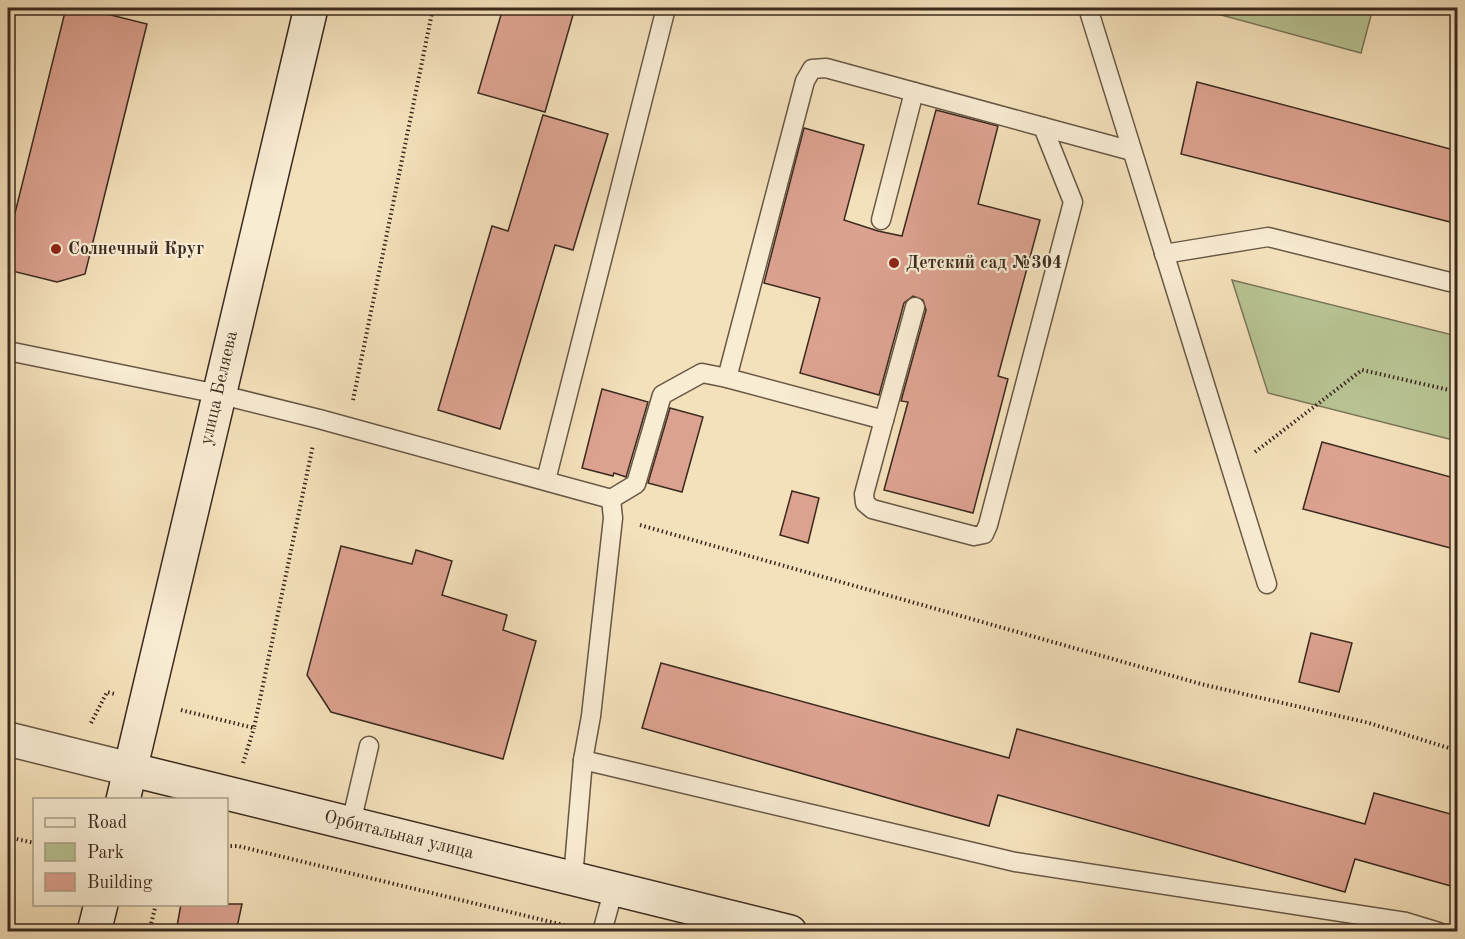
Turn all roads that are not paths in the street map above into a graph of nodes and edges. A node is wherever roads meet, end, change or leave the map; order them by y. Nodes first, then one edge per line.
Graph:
1 (311, 8) edge
2 (666, 8) edge
3 (1088, 8) edge
4 (914, 92) junction
5 (1043, 127) junction
6 (1132, 151) junction
7 (881, 220) dead end
8 (1164, 254) junction
9 (1458, 284) edge
10 (915, 307) dead end
11 (8, 351) edge
12 (727, 378) junction
13 (218, 394) junction
14 (884, 420) junction
15 (546, 480) junction
16 (612, 499) junction
17 (1267, 584) dead end
18 (8, 739) edge
19 (369, 746) dead end
20 (583, 760) junction
21 (126, 784) edge
22 (207, 798) edge
23 (228, 802) edge
24 (351, 823) junction
25 (573, 878) junction
26 (614, 888) junction
27 (100, 906) edge
28 (94, 932) edge
29 (602, 932) edge
30 (790, 932) edge
31 (1440, 932) edge

1 - 13 main road, улица Беляева
2 - 15 lane
3 - 6 lane
4 - 5 lane
4 - 7 lane
4 - 12 lane
5 - 6 lane
5 - 14 lane
6 - 8 lane
8 - 9 lane
8 - 17 lane
10 - 14 lane
11 - 13 lane
12 - 14 lane
12 - 16 lane
13 - 15 lane
13 - 21 main road, улица Беляева
15 - 16 lane
16 - 20 lane
18 - 21 main road, Орбитальная улица
19 - 24 lane
20 - 25 lane
20 - 31 lane
21 - 22 main road, Орбитальная улица
23 - 24 main road, Орбитальная улица
24 - 25 main road, Орбитальная улица
25 - 26 main road, Орбитальная улица
26 - 29 lane
26 - 30 main road, Орбитальная улица
27 - 28 main road

